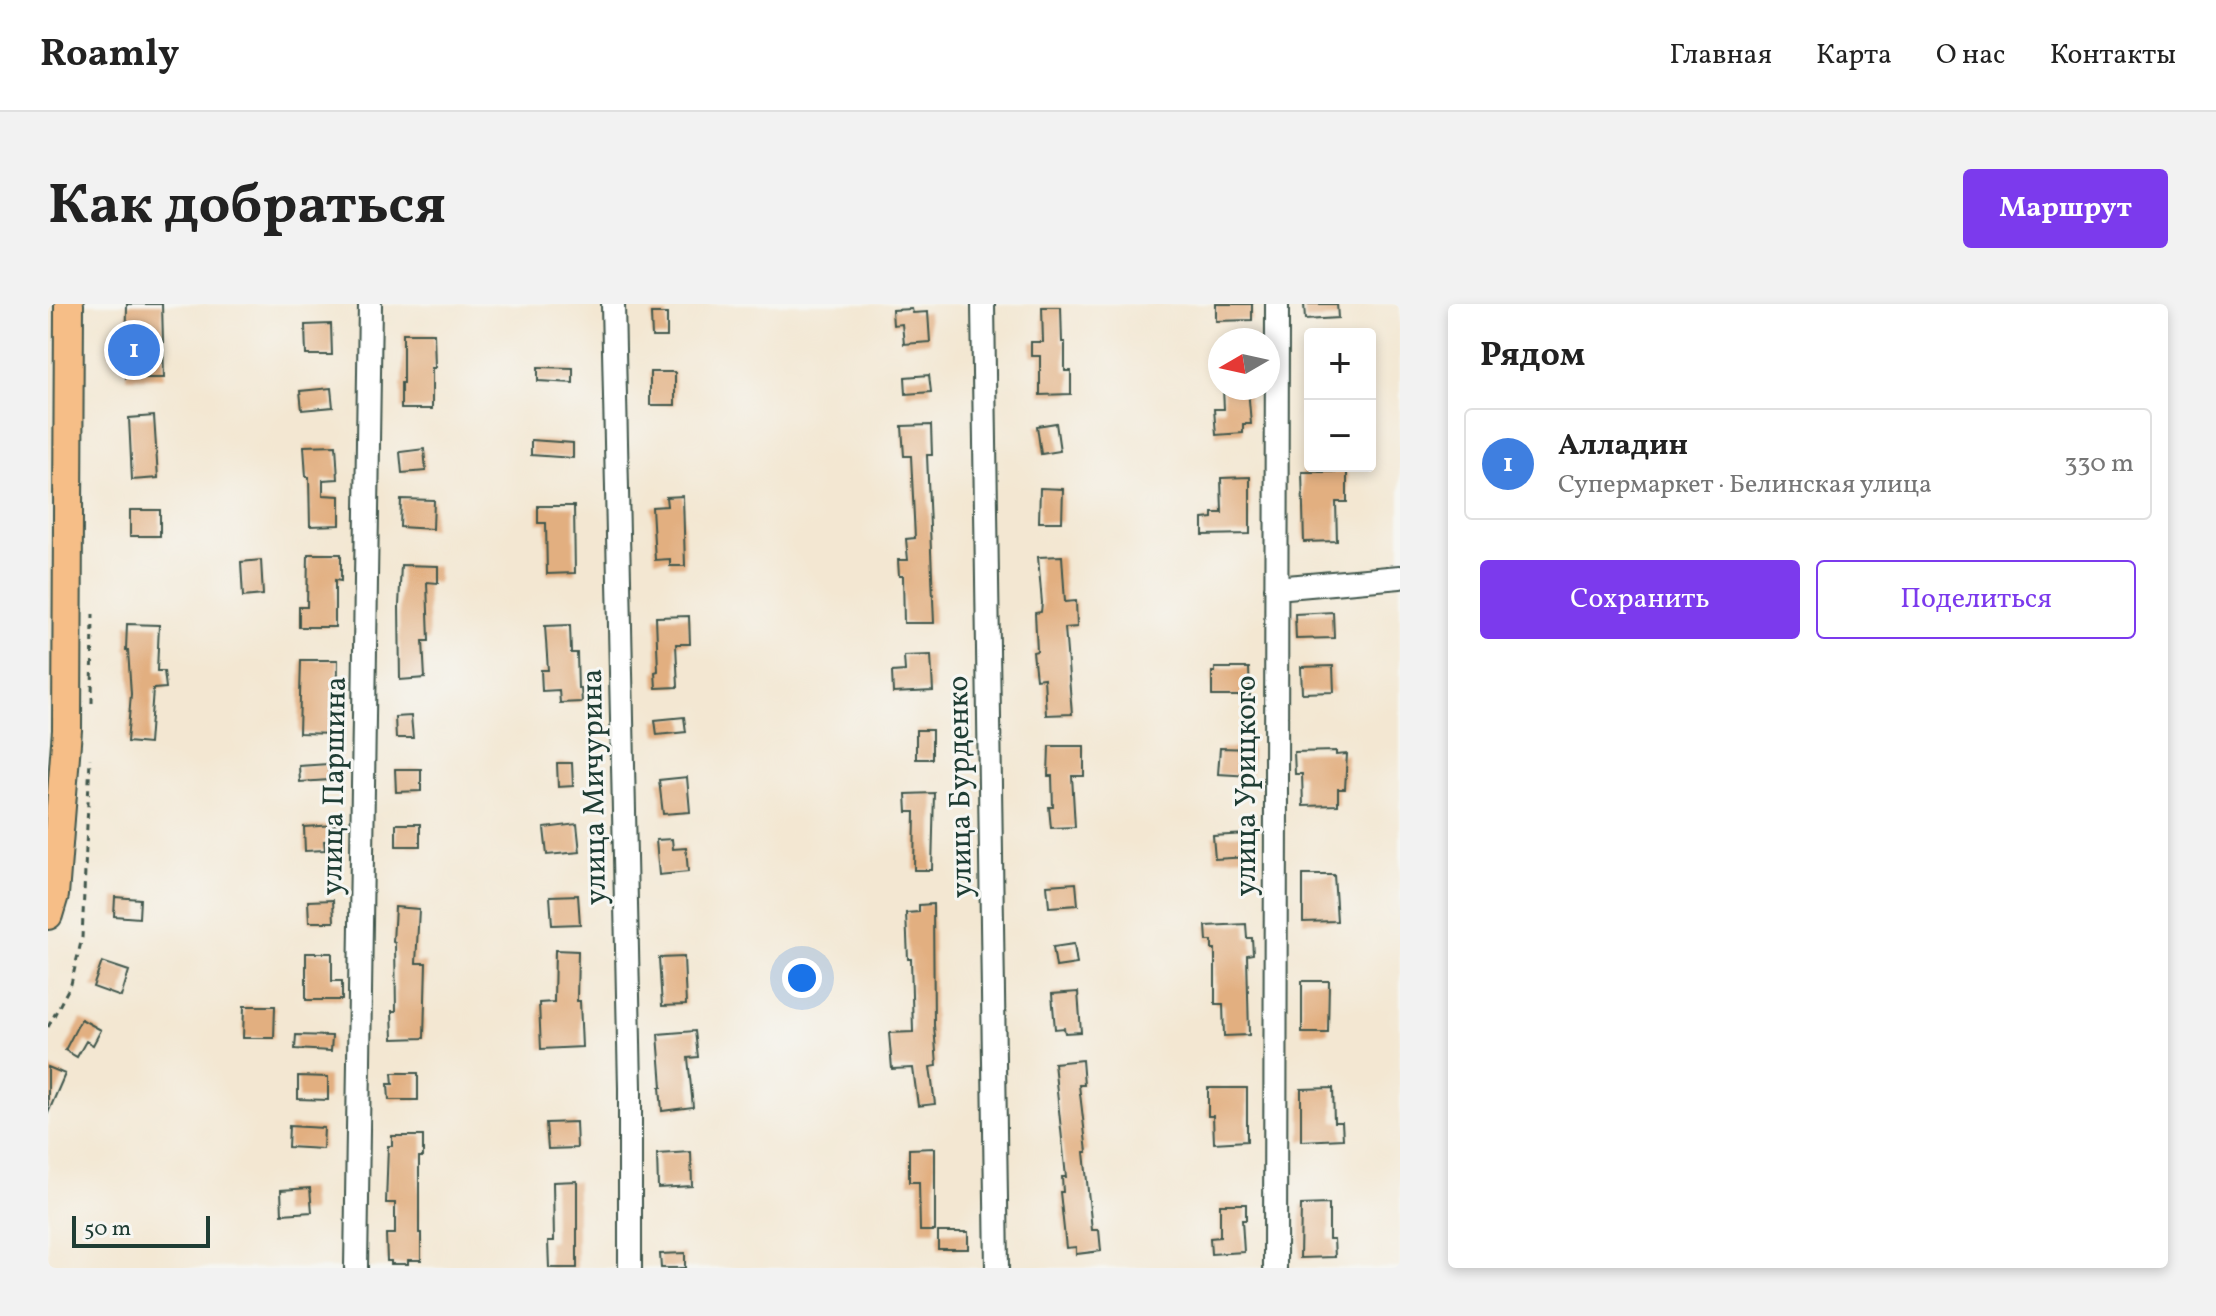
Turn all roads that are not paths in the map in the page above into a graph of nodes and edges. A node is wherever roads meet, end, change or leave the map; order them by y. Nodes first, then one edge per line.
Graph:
1 (69, 304) edge
2 (370, 304) edge
3 (613, 304) edge
4 (983, 304) edge
5 (1277, 304) edge
6 (1400, 577) edge
7 (1276, 588) junction
8 (48, 915) edge
9 (356, 1268) edge
10 (630, 1268) edge
11 (997, 1268) edge
12 (1275, 1268) edge

1 - 8 main road
2 - 9 street, улица Паршина
3 - 10 street, улица Мичурина
4 - 11 street, улица Бурденко
5 - 7 street, улица Урицкого
6 - 7 street
7 - 12 street, улица Урицкого

